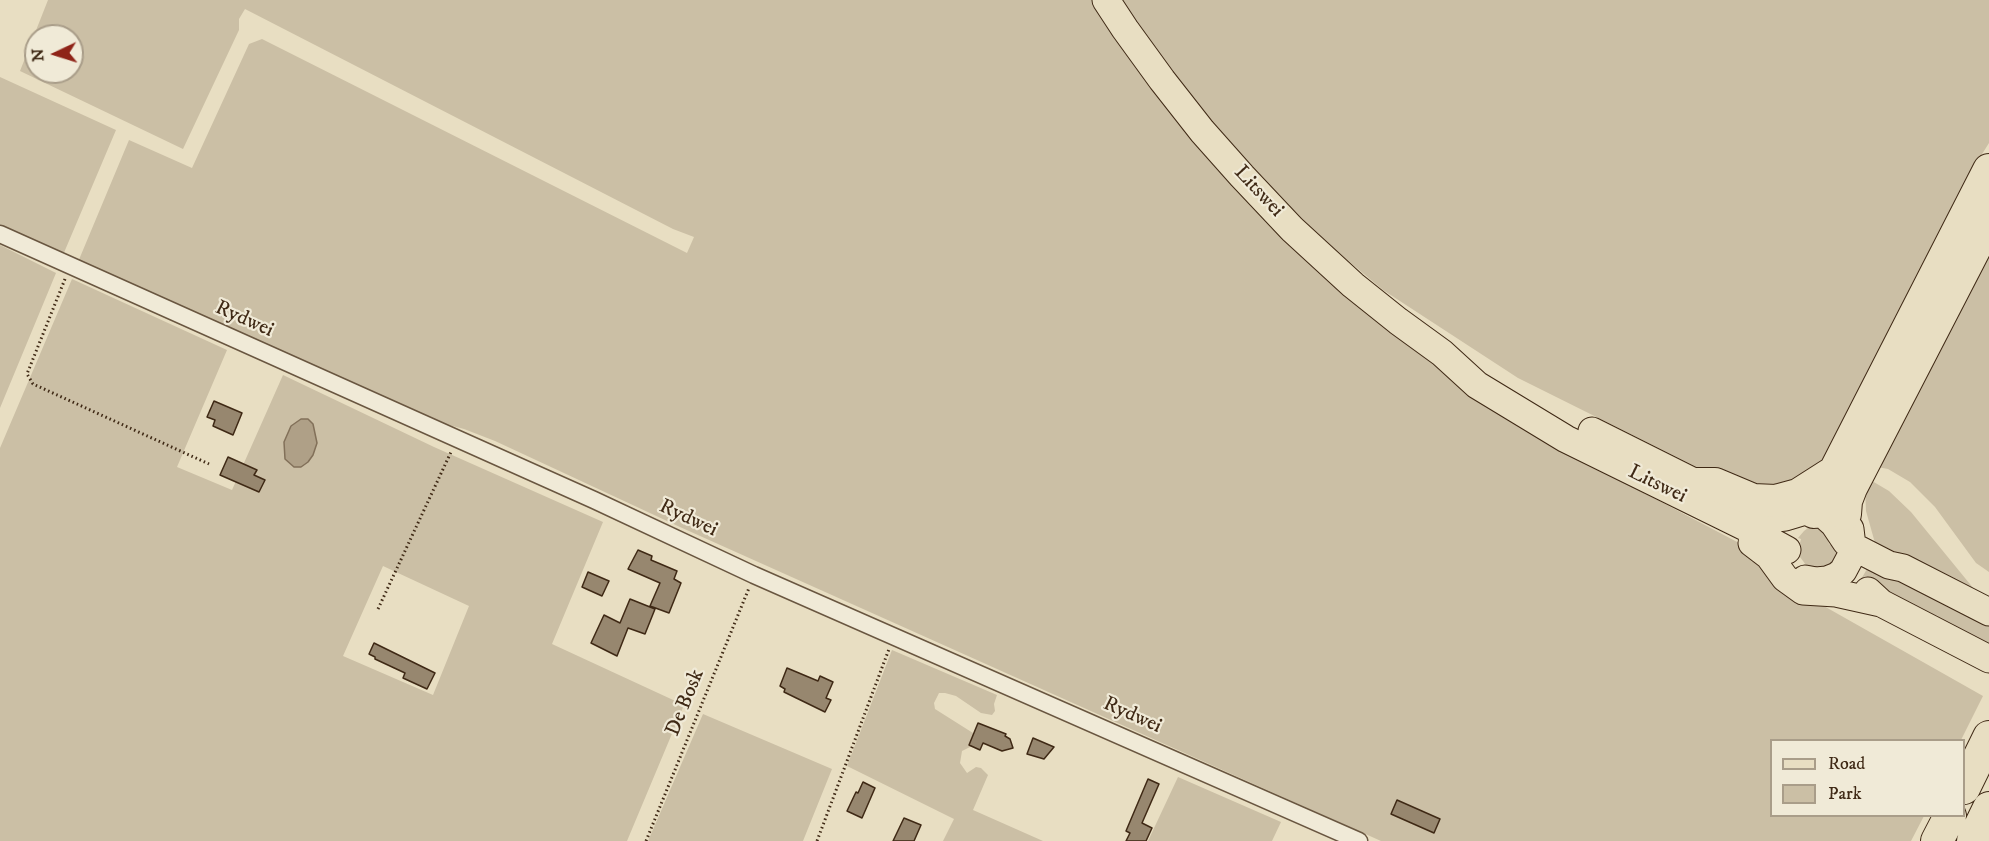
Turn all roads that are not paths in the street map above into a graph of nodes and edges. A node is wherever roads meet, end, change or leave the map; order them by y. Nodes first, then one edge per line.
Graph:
1 (1106, 0) edge
2 (1989, 170) edge
3 (1989, 221) edge
4 (0, 234) edge
5 (1442, 353) junction
6 (1835, 472) junction
7 (1697, 484) junction
8 (1799, 515) junction
9 (1719, 516) junction
10 (1850, 532) junction
11 (1787, 550) junction
12 (1837, 576) junction
13 (1881, 603) junction
14 (1989, 612) edge
15 (1989, 659) edge
16 (1989, 737) edge
17 (1965, 786) edge
18 (1989, 808) edge
19 (1949, 817) edge
20 (1359, 841) edge
21 (1937, 841) edge
22 (1973, 841) edge

1 - 5 main road, Litswei
2 - 6 highway
3 - 10 highway
4 - 20 street, Rydwei
5 - 7 main road, Litswei
5 - 9 main road, Litswei
6 - 7 highway
6 - 8 highway
7 - 8 main road, Litswei
8 - 10 main road
8 - 11 main road
9 - 11 main road, Litswei
9 - 13 main road
10 - 12 main road
10 - 14 main road
11 - 12 main road
12 - 13 main road
13 - 15 main road
16 - 17 highway
18 - 22 highway
19 - 21 highway

